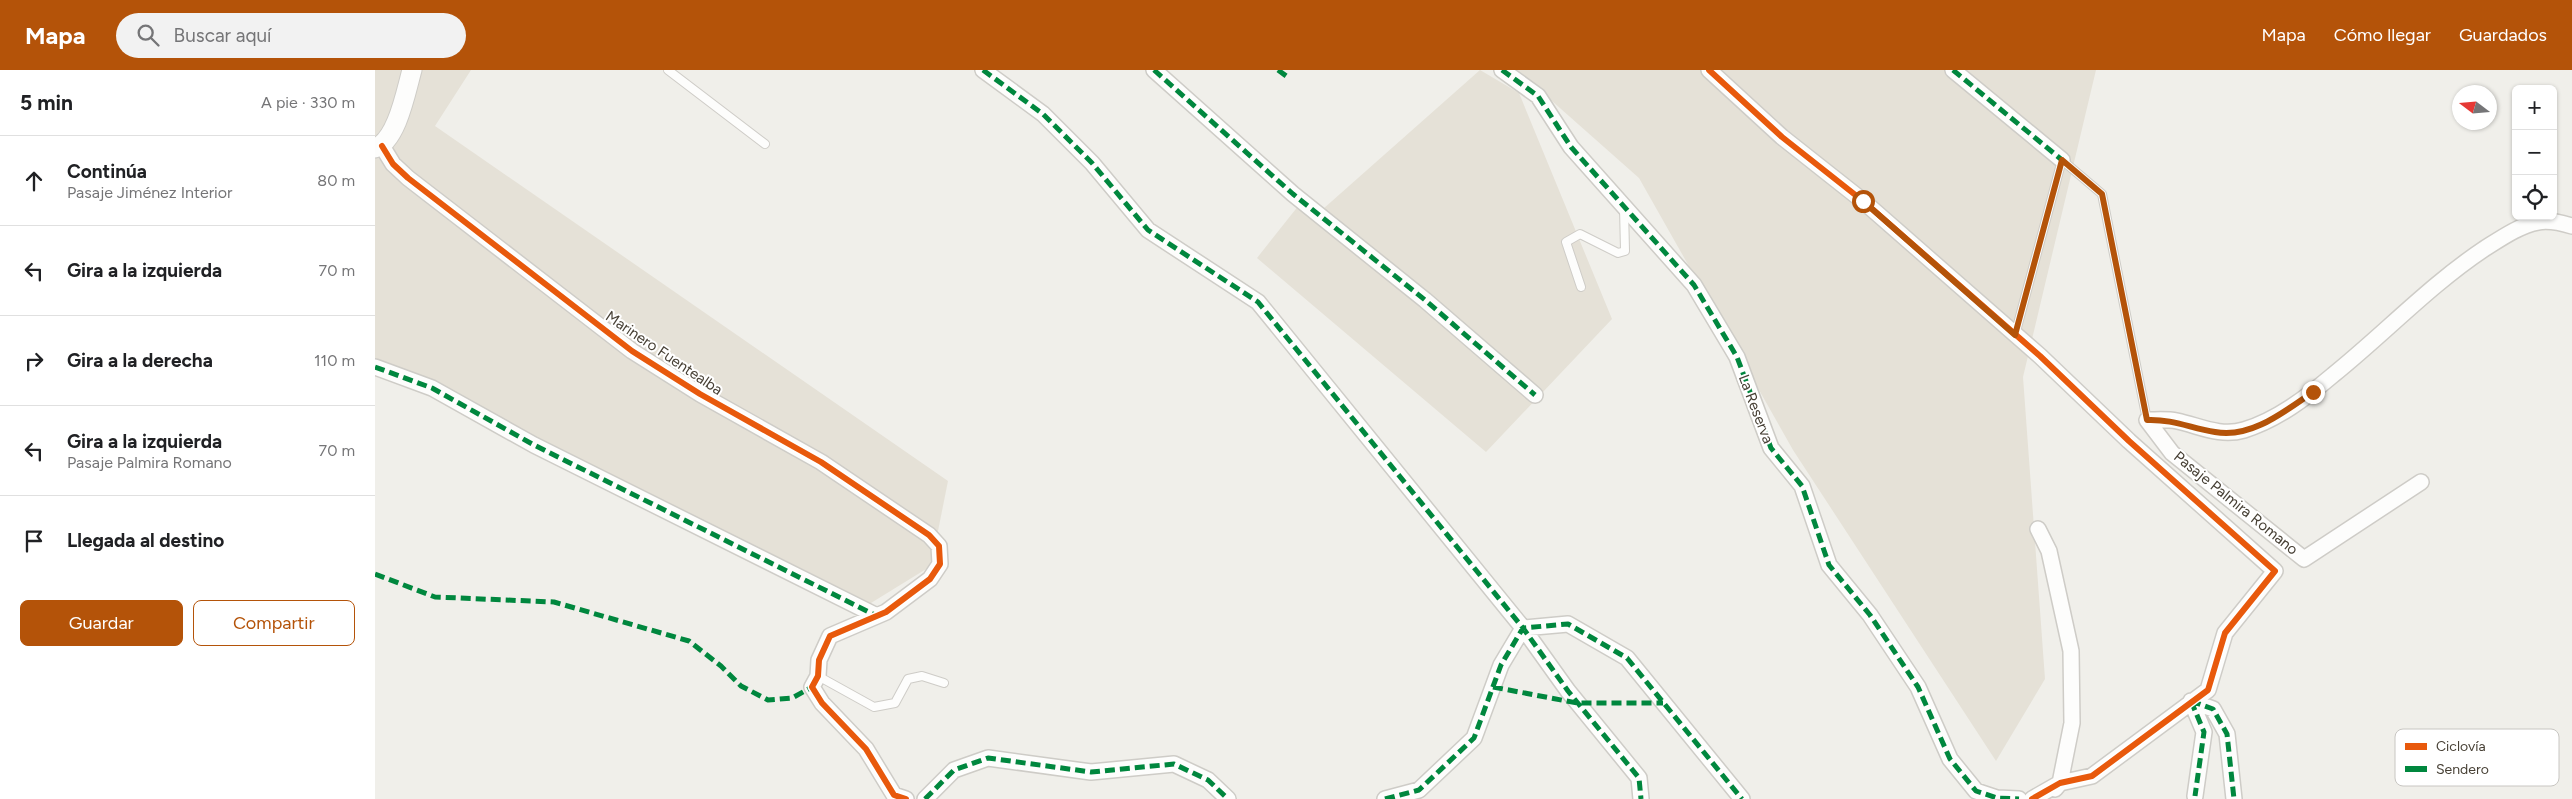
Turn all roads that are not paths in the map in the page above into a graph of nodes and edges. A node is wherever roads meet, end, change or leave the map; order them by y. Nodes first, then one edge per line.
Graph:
1 (412, 70) edge
2 (668, 70) edge
3 (983, 70) edge
4 (1154, 70) edge
5 (1502, 70) edge
6 (1709, 70) edge
7 (1953, 70) edge
8 (765, 144) dead end
9 (379, 147) edge
10 (2062, 160) junction
11 (1624, 206) junction
12 (2572, 226) edge
13 (1581, 287) dead end
14 (2015, 335) junction
15 (375, 367) edge
16 (1535, 395) dead end
17 (2147, 420) junction
18 (2421, 482) dead end
19 (2038, 529) dead end
20 (877, 616) junction
21 (1523, 628) junction
22 (818, 676) junction
23 (944, 683) dead end
24 (2191, 701) junction
25 (2060, 783) junction
26 (2195, 796) dead end
27 (906, 799) edge
28 (925, 799) edge
29 (1228, 799) edge
30 (1385, 799) edge
31 (1641, 799) edge
32 (1742, 799) edge
33 (2019, 799) edge
34 (2032, 799) edge
35 (2045, 799) edge
36 (2234, 799) edge

1 - 9 street
2 - 8 lane
3 - 21 street
4 - 16 street
5 - 11 street, La Reserva
6 - 14 street
7 - 10 street
9 - 20 street, Marinero Fuentealba
10 - 14 lane
10 - 17 lane
11 - 13 lane
11 - 33 street, La Reserva
12 - 17 street
14 - 24 street
15 - 20 street
17 - 18 street, Pasaje Palmira Romano
19 - 25 street
20 - 22 street
21 - 30 street
21 - 31 street
21 - 32 street
22 - 23 lane
22 - 27 street
24 - 25 street
24 - 26 street
24 - 36 street
25 - 34 street
25 - 35 street
28 - 29 street

